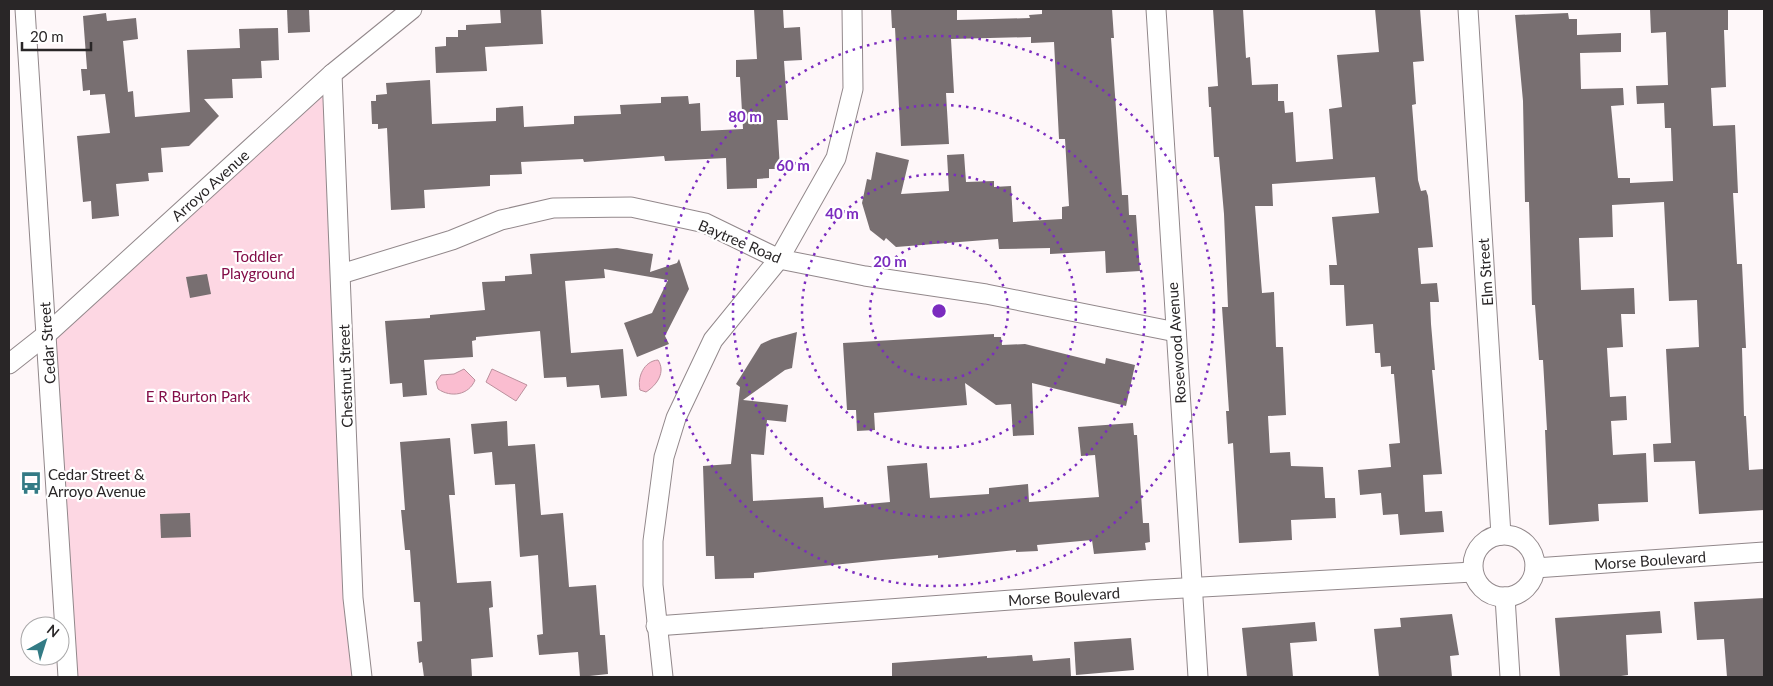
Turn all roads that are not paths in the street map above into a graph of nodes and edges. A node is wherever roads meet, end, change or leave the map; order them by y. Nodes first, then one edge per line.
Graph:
1 (25, 9) edge
2 (412, 9) edge
3 (852, 9) edge
4 (1156, 9) edge
5 (1468, 9) edge
6 (332, 74) junction
7 (779, 259) junction
8 (341, 274) junction
9 (1176, 332) junction
10 (47, 334) junction
11 (9, 364) edge
12 (1501, 535) junction
13 (1764, 552) edge
14 (1535, 568) junction
15 (1473, 572) junction
16 (1192, 588) junction
17 (1505, 597) junction
18 (656, 626) junction
19 (68, 677) edge
20 (362, 677) edge
21 (663, 677) edge
22 (1198, 677) edge
23 (1510, 677) edge

1 - 10 street, Cedar Street
2 - 6 street, Arroyo Avenue
3 - 7 street
4 - 9 street, Rosewood Avenue
5 - 12 street, Elm Street
6 - 8 street, Chestnut Street
6 - 10 street, Arroyo Avenue
7 - 8 street, Baytree Road
7 - 9 street, Baytree Road
7 - 18 street
8 - 20 street, Chestnut Street
9 - 16 street, Rosewood Avenue
10 - 11 street, Arroyo Avenue
10 - 19 street, Cedar Street
12 - 14 street
12 - 15 street
13 - 14 street, Morse Boulevard
14 - 17 street
15 - 16 street, Morse Boulevard
15 - 17 street
16 - 18 street, Morse Boulevard
16 - 22 street, Rosewood Avenue
17 - 23 street
18 - 21 street

